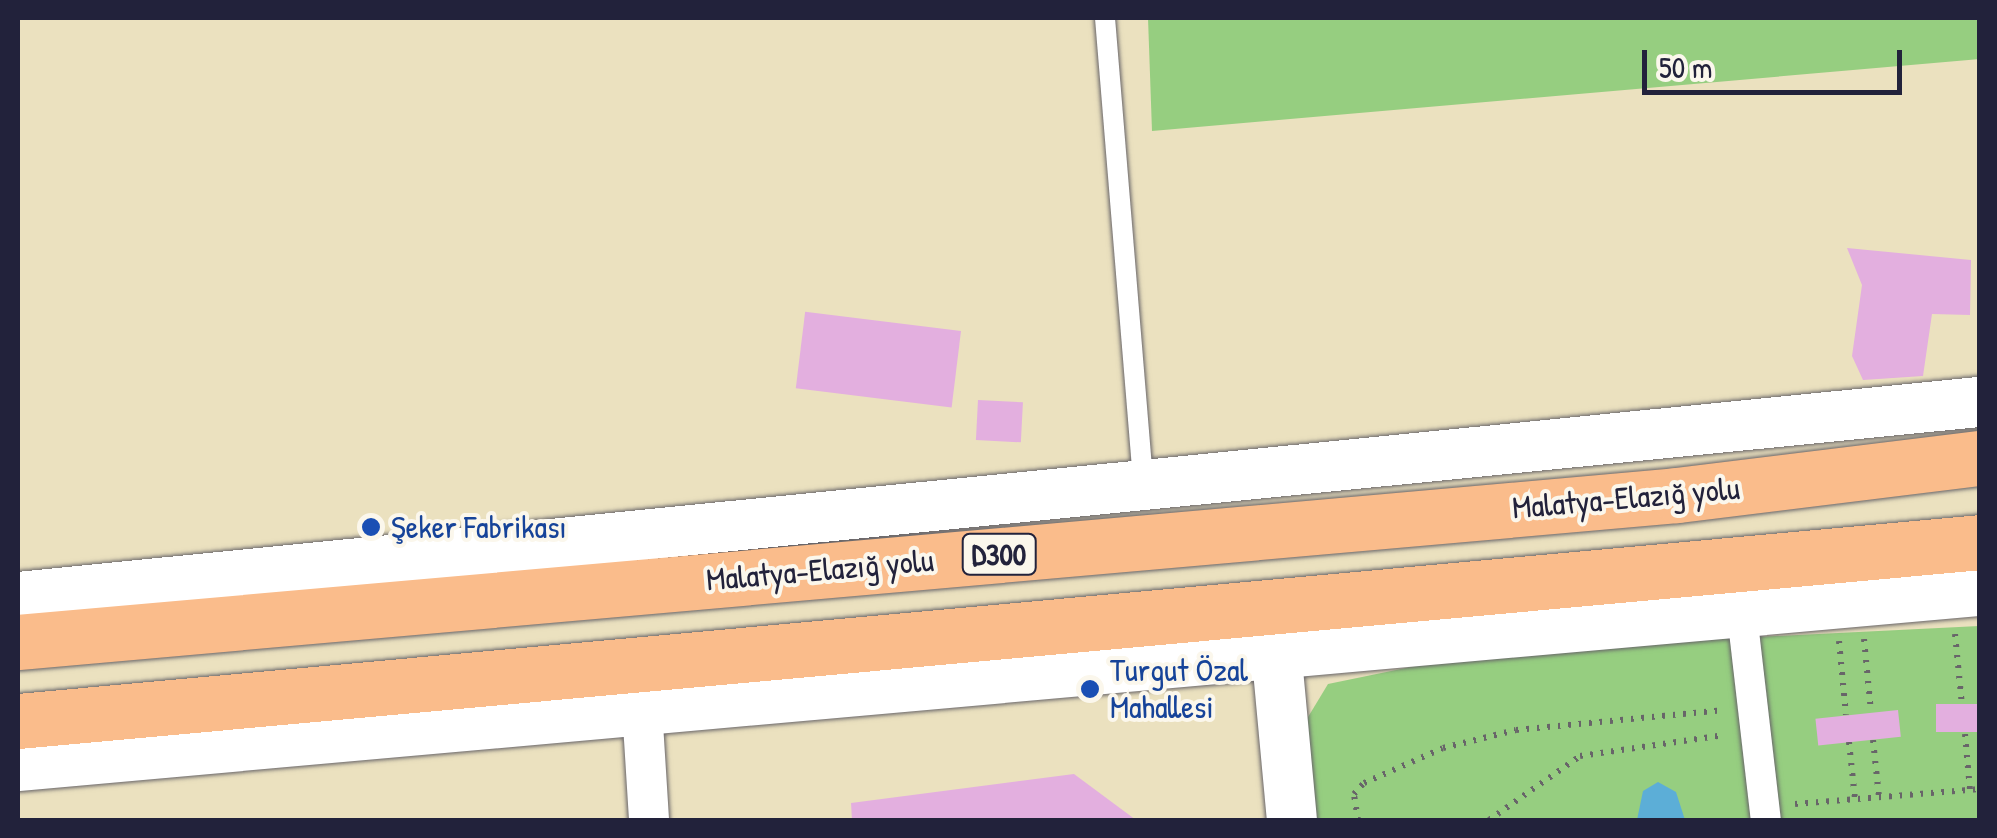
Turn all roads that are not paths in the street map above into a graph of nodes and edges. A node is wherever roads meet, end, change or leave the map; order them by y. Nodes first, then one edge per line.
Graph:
1 (1105, 18) edge
2 (1980, 402) edge
3 (1980, 458) edge
4 (1143, 487) junction
5 (1980, 542) edge
6 (1966, 592) edge
7 (18, 596) edge
8 (1742, 614) junction
9 (18, 642) edge
10 (1277, 659) junction
11 (642, 708) junction
12 (18, 721) edge
13 (18, 766) edge
14 (1765, 813) edge
15 (649, 820) edge
16 (1292, 820) edge

1 - 4 lane
2 - 4 street
3 - 9 highway, Malatya-Elazığ yolu / D300
4 - 7 street
5 - 12 highway, D300
6 - 8 street
8 - 10 street
8 - 14 street
10 - 11 street
10 - 16 street
11 - 13 street
11 - 15 street

